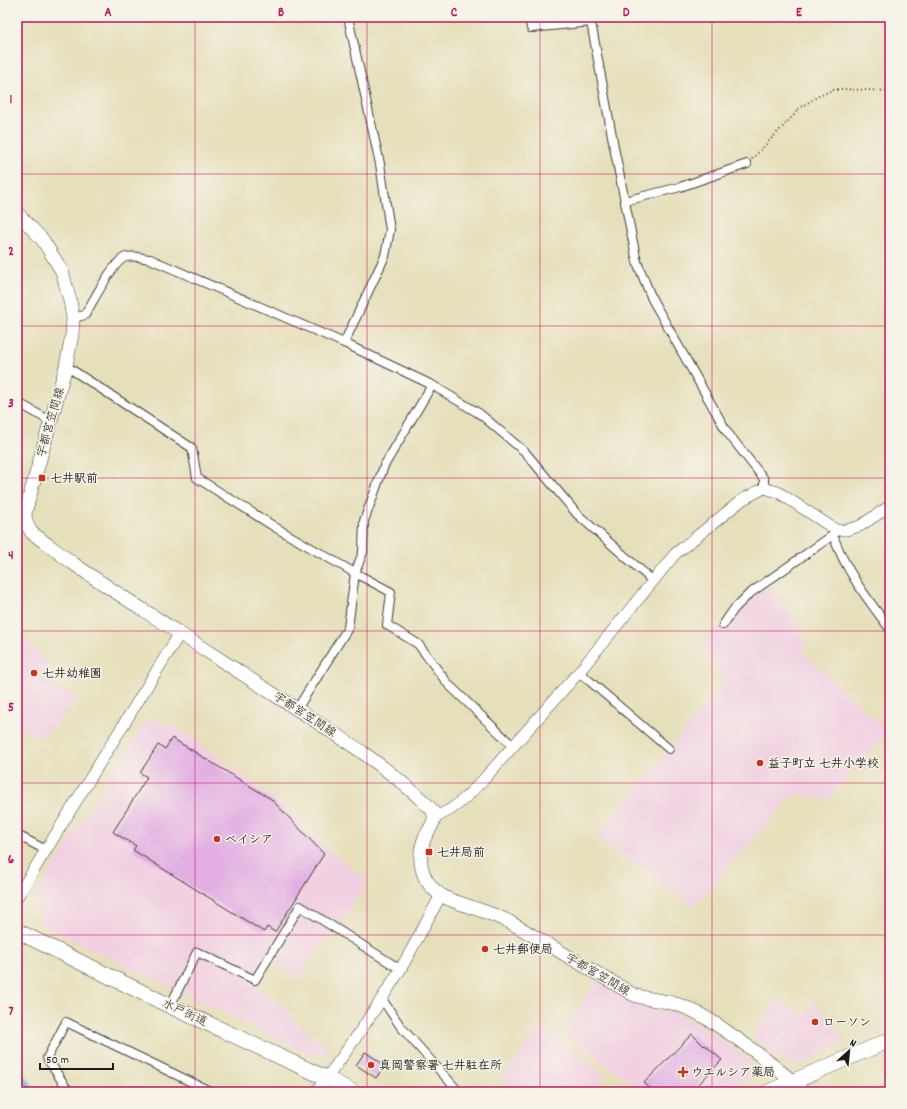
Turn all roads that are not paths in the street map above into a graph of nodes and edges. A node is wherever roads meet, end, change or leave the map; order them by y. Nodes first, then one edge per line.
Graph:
1 (348, 17) edge
2 (529, 17) edge
3 (747, 164) road end
4 (625, 201) junction
5 (17, 213) edge
6 (73, 318) junction
7 (344, 343) junction
8 (66, 366) junction
9 (432, 385) junction
10 (17, 402) edge
11 (50, 421) junction
12 (764, 488) junction
13 (890, 506) edge
14 (21, 525) edge
15 (834, 533) junction
16 (355, 573) junction
17 (653, 581) junction
18 (723, 625) dead end
19 (890, 629) edge
20 (180, 633) junction
21 (579, 672) junction
22 (297, 709) junction
23 (513, 746) junction
24 (669, 749) dead end
25 (434, 817) junction
26 (17, 835) edge
27 (46, 850) junction
28 (441, 895) junction
29 (17, 897) edge
30 (17, 931) edge
31 (400, 969) junction
32 (381, 1000) junction
33 (170, 1006) junction
34 (890, 1040) edge
35 (326, 1078) junction
36 (792, 1081) junction
37 (201, 1090) edge
38 (69, 1092) edge
39 (212, 1092) edge
40 (316, 1092) edge
41 (353, 1092) edge
42 (459, 1092) edge
43 (768, 1092) edge
44 (804, 1092) edge

1 - 7 street
2 - 4 street
3 - 4 street
4 - 12 street
5 - 6 main road, 宇都宮笠間線
6 - 7 street
6 - 8 main road, 宇都宮笠間線
7 - 9 street
8 - 11 main road, 宇都宮笠間線
8 - 16 street
9 - 16 street
9 - 17 street
10 - 11 street
11 - 14 main road, 宇都宮笠間線
12 - 15 street
12 - 17 street
13 - 15 street
14 - 20 main road, 宇都宮笠間線
15 - 18 street
15 - 19 street
16 - 22 street
16 - 23 street
17 - 21 street
20 - 22 main road, 宇都宮笠間線
20 - 27 street
21 - 23 street
21 - 24 street
22 - 25 main road, 宇都宮笠間線
23 - 25 street
25 - 28 main road, 宇都宮笠間線
26 - 27 street
27 - 29 street
28 - 31 street
28 - 36 main road, 宇都宮笠間線
30 - 33 highway, 水戸街道
31 - 32 street
31 - 33 street
32 - 35 street
32 - 42 street
33 - 35 highway, 水戸街道
34 - 36 highway
35 - 40 street
35 - 41 highway, 水戸街道
36 - 43 highway
36 - 44 main road, 宇都宮笠間線
37 - 38 street
37 - 39 street

